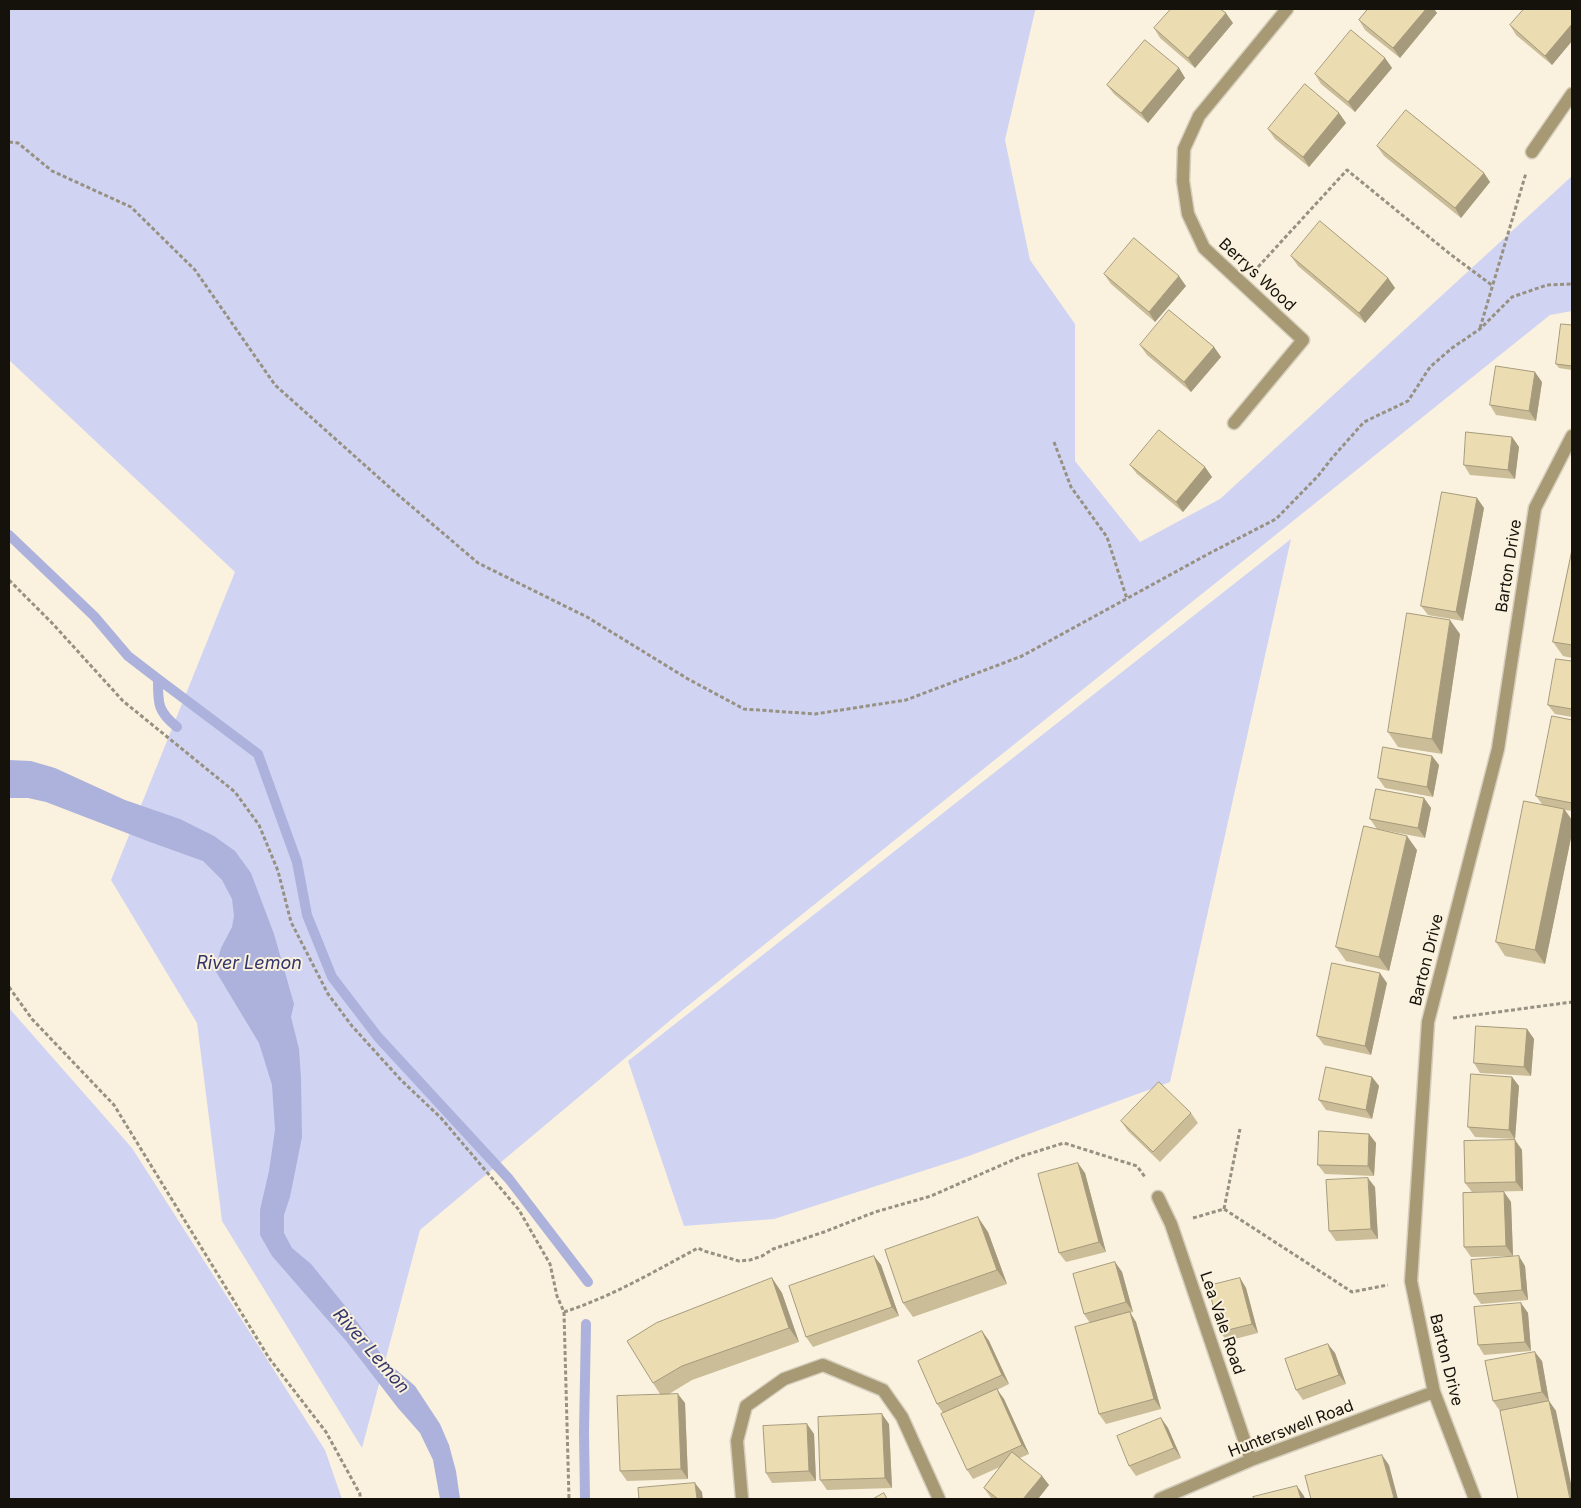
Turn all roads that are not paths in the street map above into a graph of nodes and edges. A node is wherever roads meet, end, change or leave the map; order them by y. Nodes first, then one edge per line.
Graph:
1 (1287, 9) edge
2 (1572, 94) edge
3 (1532, 152) road end
4 (1234, 423) dead end
5 (1572, 436) edge
6 (1158, 1197) road end
7 (1434, 1392) junction
8 (1251, 1460) junction
9 (742, 1499) edge
10 (939, 1499) edge
11 (1160, 1499) edge
12 (1475, 1499) edge

1 - 4 street, Berrys Wood
2 - 3 street
5 - 7 street, Barton Drive
6 - 8 street, Lea Vale Road
7 - 8 street, Hunterswell Road
7 - 12 street, Barton Drive
8 - 11 street, Hunterswell Road
9 - 10 street

